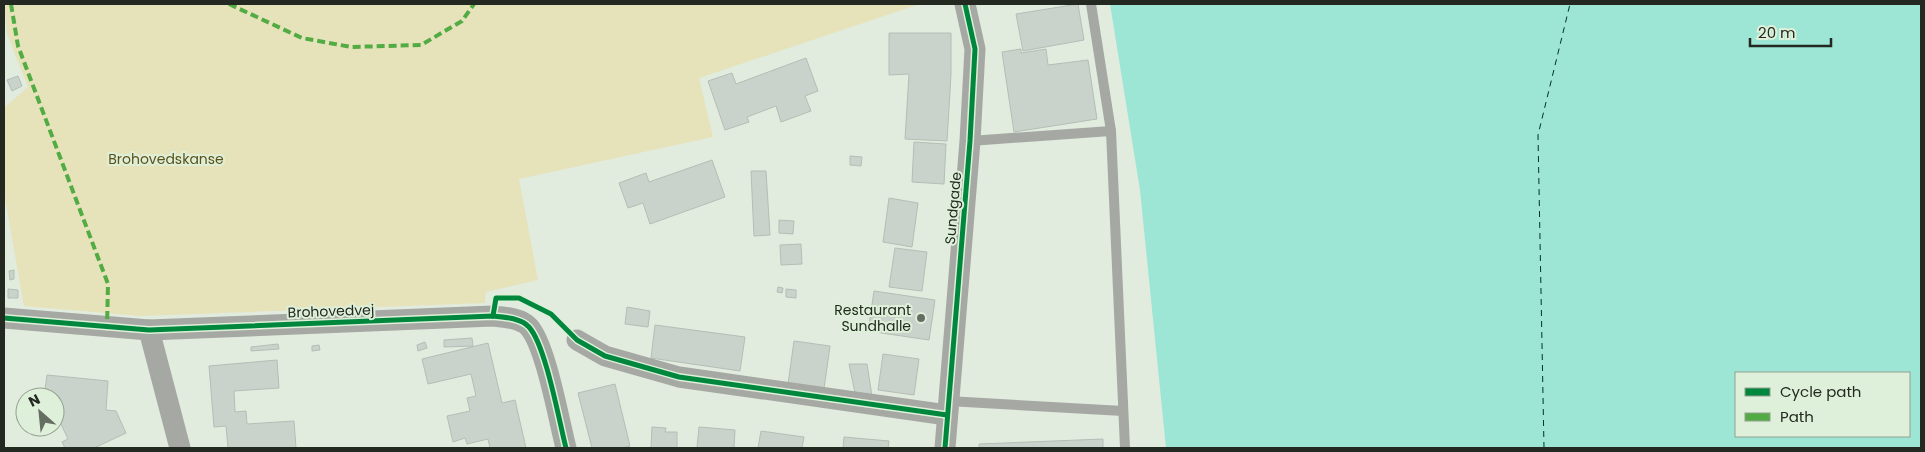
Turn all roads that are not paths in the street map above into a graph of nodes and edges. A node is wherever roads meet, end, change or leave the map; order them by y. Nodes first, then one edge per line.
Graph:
1 (965, 4) edge
2 (1091, 4) edge
3 (1111, 131) junction
4 (970, 141) junction
5 (4, 318) edge
6 (149, 330) junction
7 (577, 340) dead end
8 (947, 408) junction
9 (1123, 411) junction
10 (180, 448) edge
11 (566, 448) edge
12 (945, 448) edge
13 (1124, 448) edge

1 - 4 street, Sundgade
2 - 3 lane
3 - 4 lane
3 - 9 lane
4 - 8 street, Sundgade
5 - 6 street, Brohovedvej
6 - 10 street
6 - 11 street, Brohovedvej
7 - 8 street
8 - 9 lane
8 - 12 street, Sundgade
9 - 13 lane

